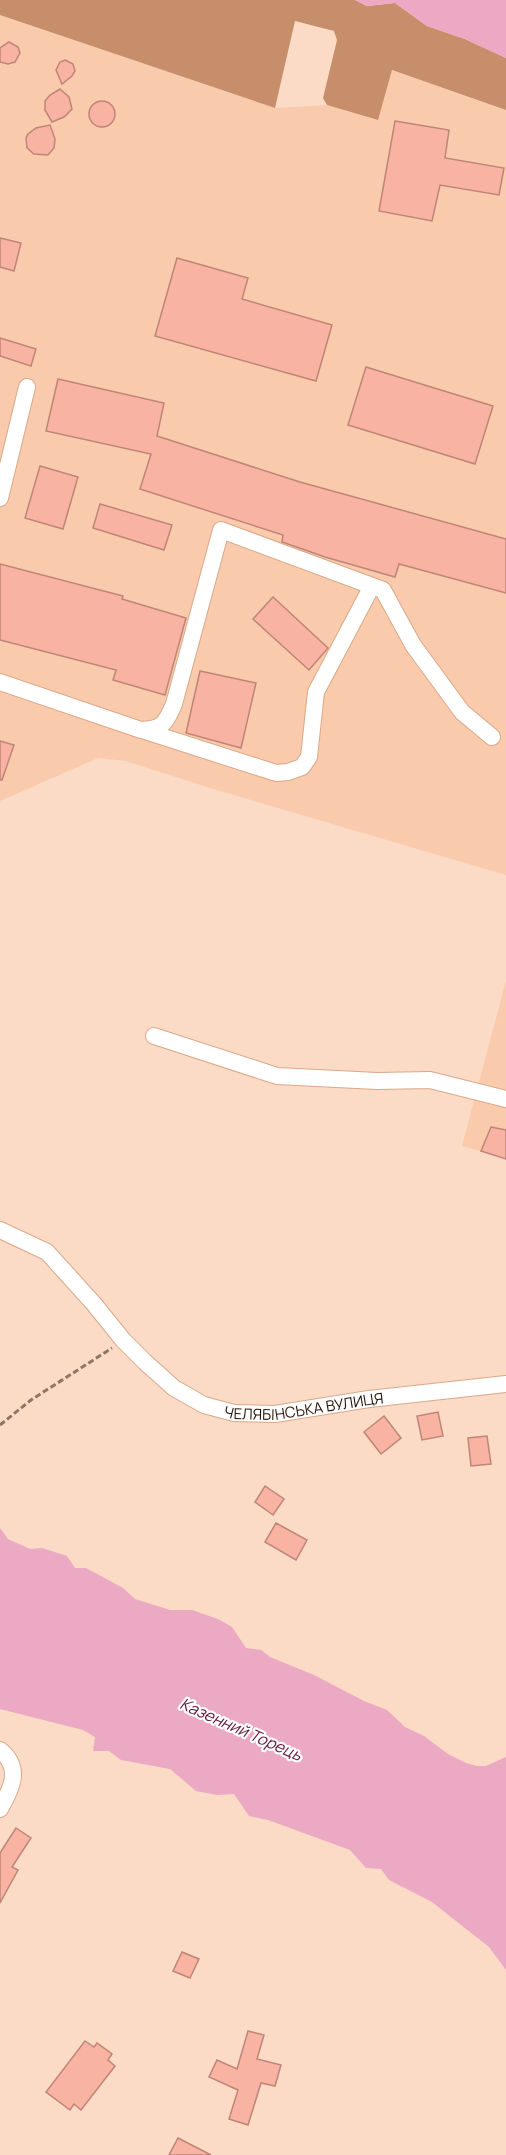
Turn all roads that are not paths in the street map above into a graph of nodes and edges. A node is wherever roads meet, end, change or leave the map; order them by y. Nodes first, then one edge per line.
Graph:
1 (27, 387) dead end
2 (0, 424) edge
3 (17, 429) junction
4 (0, 498) edge
5 (372, 586) junction
6 (0, 682) edge
7 (141, 730) junction
8 (492, 737) dead end
9 (154, 1036) dead end
10 (506, 1099) edge
11 (0, 1230) edge
12 (506, 1384) edge
13 (0, 1750) edge
14 (0, 1809) edge

1 - 3 street
2 - 3 street
3 - 4 street
5 - 7 street
5 - 7 street
5 - 8 street
6 - 7 street
9 - 10 street
11 - 12 street, ЧЕЛЯБІНСЬКА ВУЛИЦЯ
13 - 14 street

